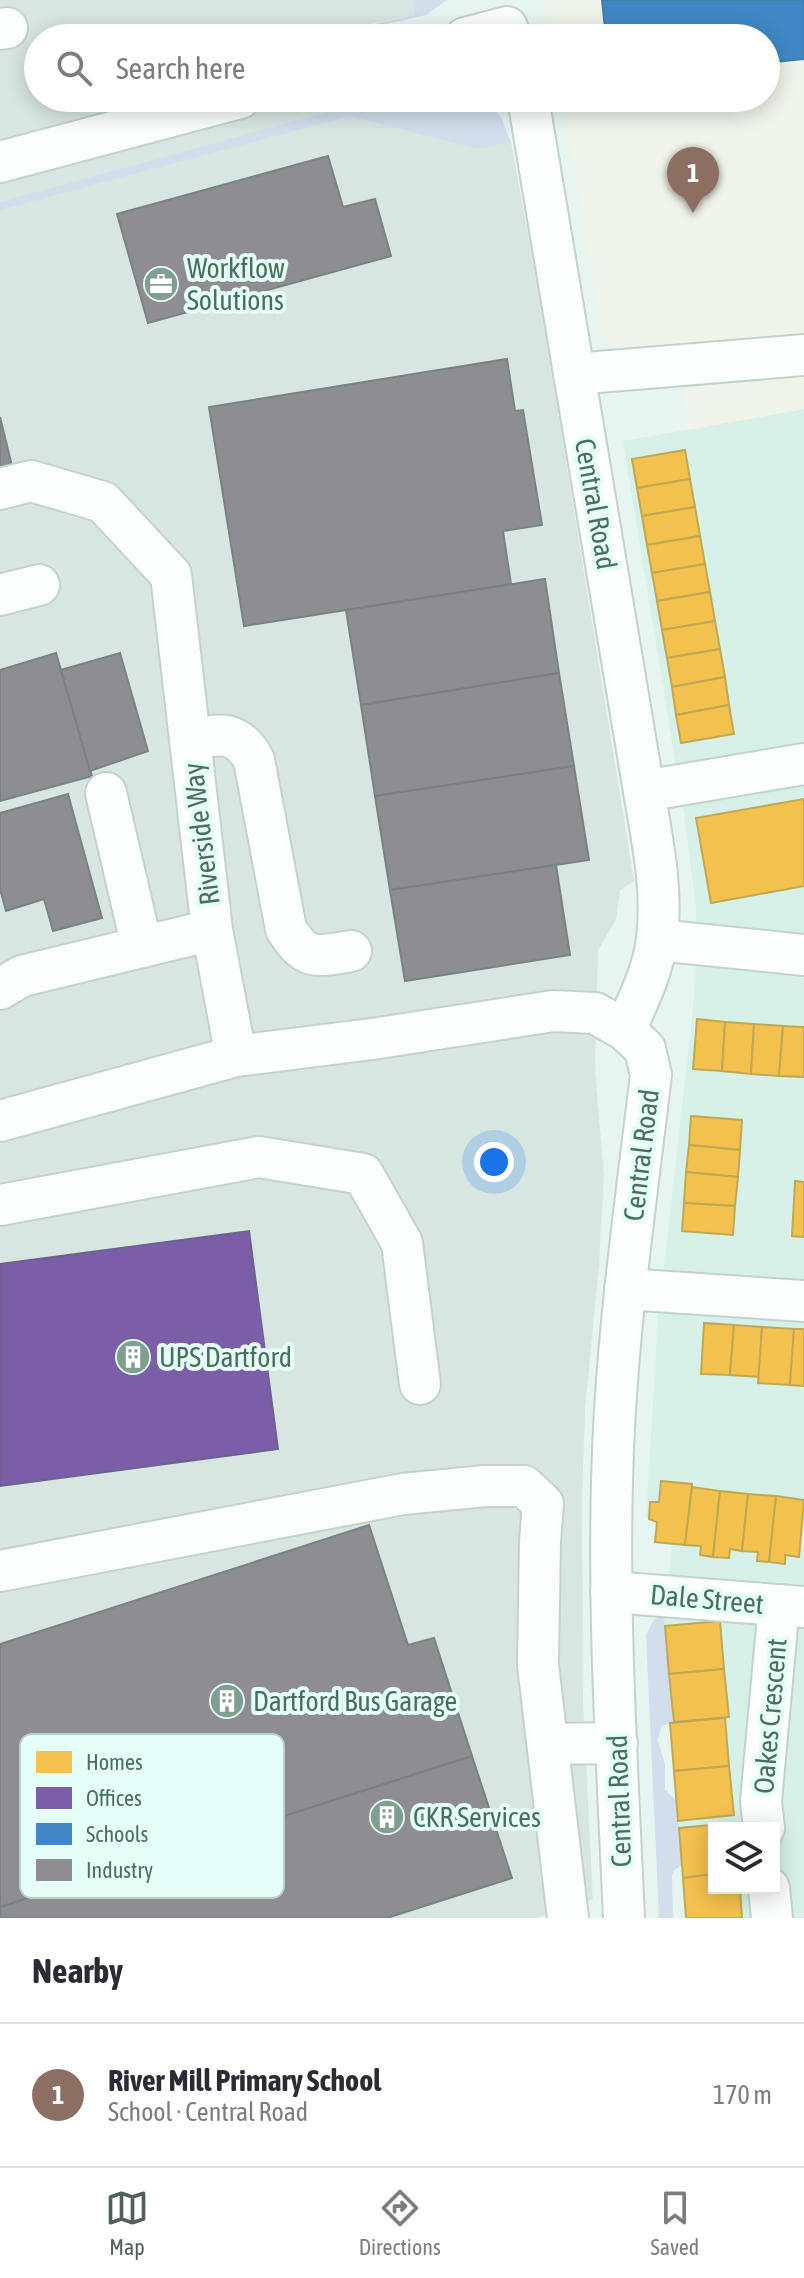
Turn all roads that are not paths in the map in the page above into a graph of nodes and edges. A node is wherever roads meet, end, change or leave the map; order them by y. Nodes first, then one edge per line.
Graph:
1 (188, 112) edge
2 (541, 112) edge
3 (0, 162) edge
4 (804, 355) edge
5 (574, 374) junction
6 (0, 489) edge
7 (39, 585) dead end
8 (0, 595) edge
9 (190, 740) junction
10 (804, 764) edge
11 (644, 791) junction
12 (106, 793) dead end
13 (212, 930) junction
14 (657, 940) junction
15 (142, 947) junction
16 (351, 951) dead end
17 (804, 955) edge
18 (0, 989) edge
19 (625, 1030) junction
20 (236, 1056) junction
21 (0, 1121) edge
22 (0, 1205) edge
23 (625, 1289) junction
24 (804, 1301) edge
25 (420, 1384) dead end
26 (0, 1571) edge
27 (611, 1592) junction
28 (792, 1606) edge
29 (617, 1743) junction
30 (548, 1744) junction
31 (763, 1822) edge
32 (770, 1894) edge
33 (619, 1917) edge
34 (568, 1918) edge
35 (772, 1918) edge

1 - 3 street
2 - 5 street, Central Road
4 - 5 street
5 - 11 street, Central Road
6 - 9 street, Riverside Way
7 - 8 street
9 - 13 street, Riverside Way
9 - 16 street
10 - 11 street
11 - 14 street, Central Road
12 - 15 street
13 - 15 street
13 - 20 street, Riverside Way
14 - 17 street
14 - 19 street, Central Road
15 - 18 street
19 - 20 street
19 - 23 street, Central Road
20 - 21 street
22 - 25 street
23 - 24 street
23 - 27 street, Central Road
26 - 30 street
27 - 28 street, Dale Street
27 - 29 street, Central Road
28 - 31 street, Oakes Crescent
29 - 30 street
29 - 33 street, Central Road
30 - 34 street
32 - 35 street

